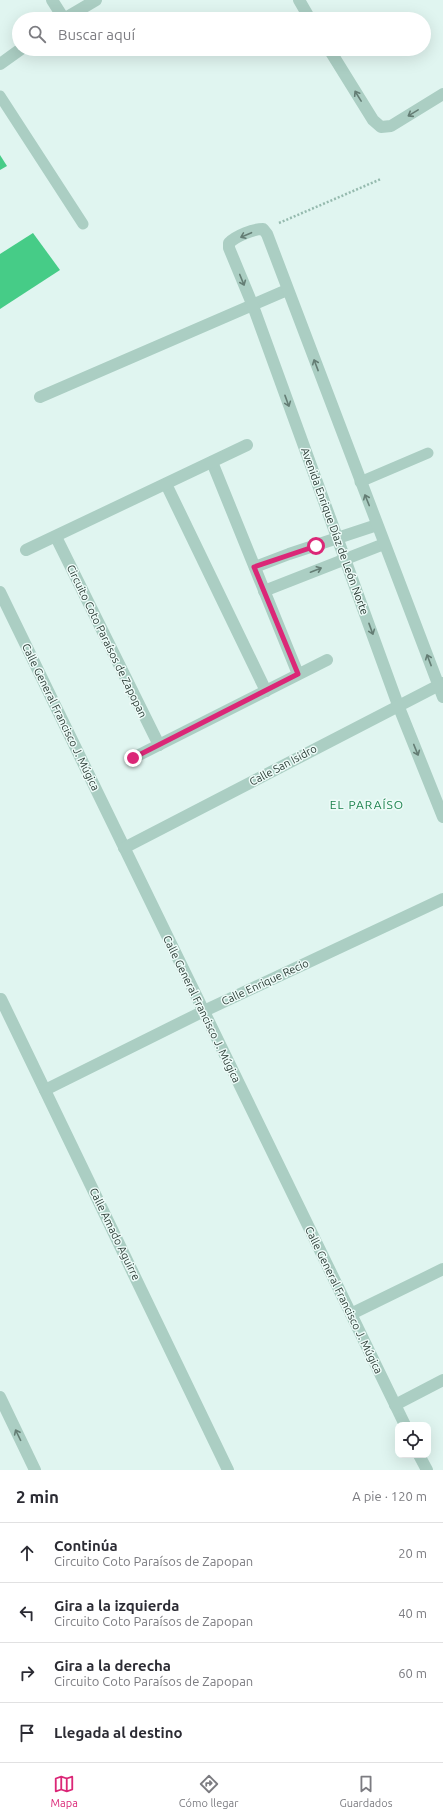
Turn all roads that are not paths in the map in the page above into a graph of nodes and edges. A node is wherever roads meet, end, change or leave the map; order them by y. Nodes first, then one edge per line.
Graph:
1 (52, 0) edge
2 (96, 0) edge
3 (299, 0) edge
4 (60, 12) edge
5 (76, 12) edge
6 (306, 12) edge
7 (12, 55) edge
8 (333, 56) edge
9 (0, 64) edge
10 (443, 94) edge
11 (0, 96) edge
12 (82, 224) dead end
13 (287, 290) junction
14 (253, 306) junction
15 (40, 397) dead end
16 (247, 445) dead end
17 (428, 453) dead end
18 (212, 462) junction
19 (360, 482) junction
20 (166, 484) junction
21 (377, 525) junction
22 (56, 537) junction
23 (338, 539) junction
24 (384, 544) junction
25 (26, 550) dead end
26 (345, 559) junction
27 (254, 567) junction
28 (264, 591) junction
29 (0, 592) edge
30 (327, 660) dead end
31 (298, 674) junction
32 (441, 684) edge
33 (266, 691) junction
34 (443, 697) edge
35 (398, 705) junction
36 (159, 745) junction
37 (133, 758) dead end
38 (443, 817) edge
39 (124, 848) junction
40 (443, 899) edge
41 (1, 999) dead end
42 (204, 1011) junction
43 (45, 1090) junction
44 (443, 1269) edge
45 (351, 1314) junction
46 (443, 1380) edge
47 (0, 1397) edge
48 (395, 1405) junction
49 (404, 1422) edge
50 (421, 1458) edge
51 (36, 1470) edge
52 (228, 1470) edge
53 (427, 1470) edge

1 - 4 street
2 - 5 street
3 - 6 street
7 - 9 street
10 -> 8 street
11 - 12 lane
13 - 14 street
13 -> 14 street, Avenida Enrique Díaz de León Norte
19 -> 13 street
14 - 15 street
14 -> 23 street, Avenida Enrique Díaz de León Norte
16 - 18 street
17 - 19 lane
18 - 20 street
18 - 27 street
21 -> 19 street
20 - 22 street
20 - 33 street
21 - 23 street
21 - 24 street
22 - 25 street
22 - 36 street, Circuito Coto Paraísos de Zapopan
23 - 26 street, Avenida Enrique Díaz de León Norte
23 - 27 street
24 - 26 street
32 -> 24 street
28 -> 26 street
26 -> 35 street, Avenida Enrique Díaz de León Norte
27 - 28 street
28 - 31 street
29 - 39 street, Calle General Francisco J. Múgica
30 - 31 street
31 - 33 street
32 - 34 street
32 - 35 street, Calle San Isidro
33 - 36 street
35 -> 38 street, Avenida Enrique Díaz de León Norte
35 - 39 street, Calle San Isidro
36 - 37 street
39 - 42 street, Calle General Francisco J. Múgica
40 - 42 street, Calle Enrique Recio
41 - 43 street, Calle Amado Aguirre
42 - 43 street, Calle Enrique Recio
42 - 45 street, Calle General Francisco J. Múgica
43 - 52 street, Calle Amado Aguirre
44 - 45 street
45 - 48 street, Calle General Francisco J. Múgica
46 - 48 street
51 -> 47 street
48 - 49 street, Calle General Francisco J. Múgica
50 - 53 street

